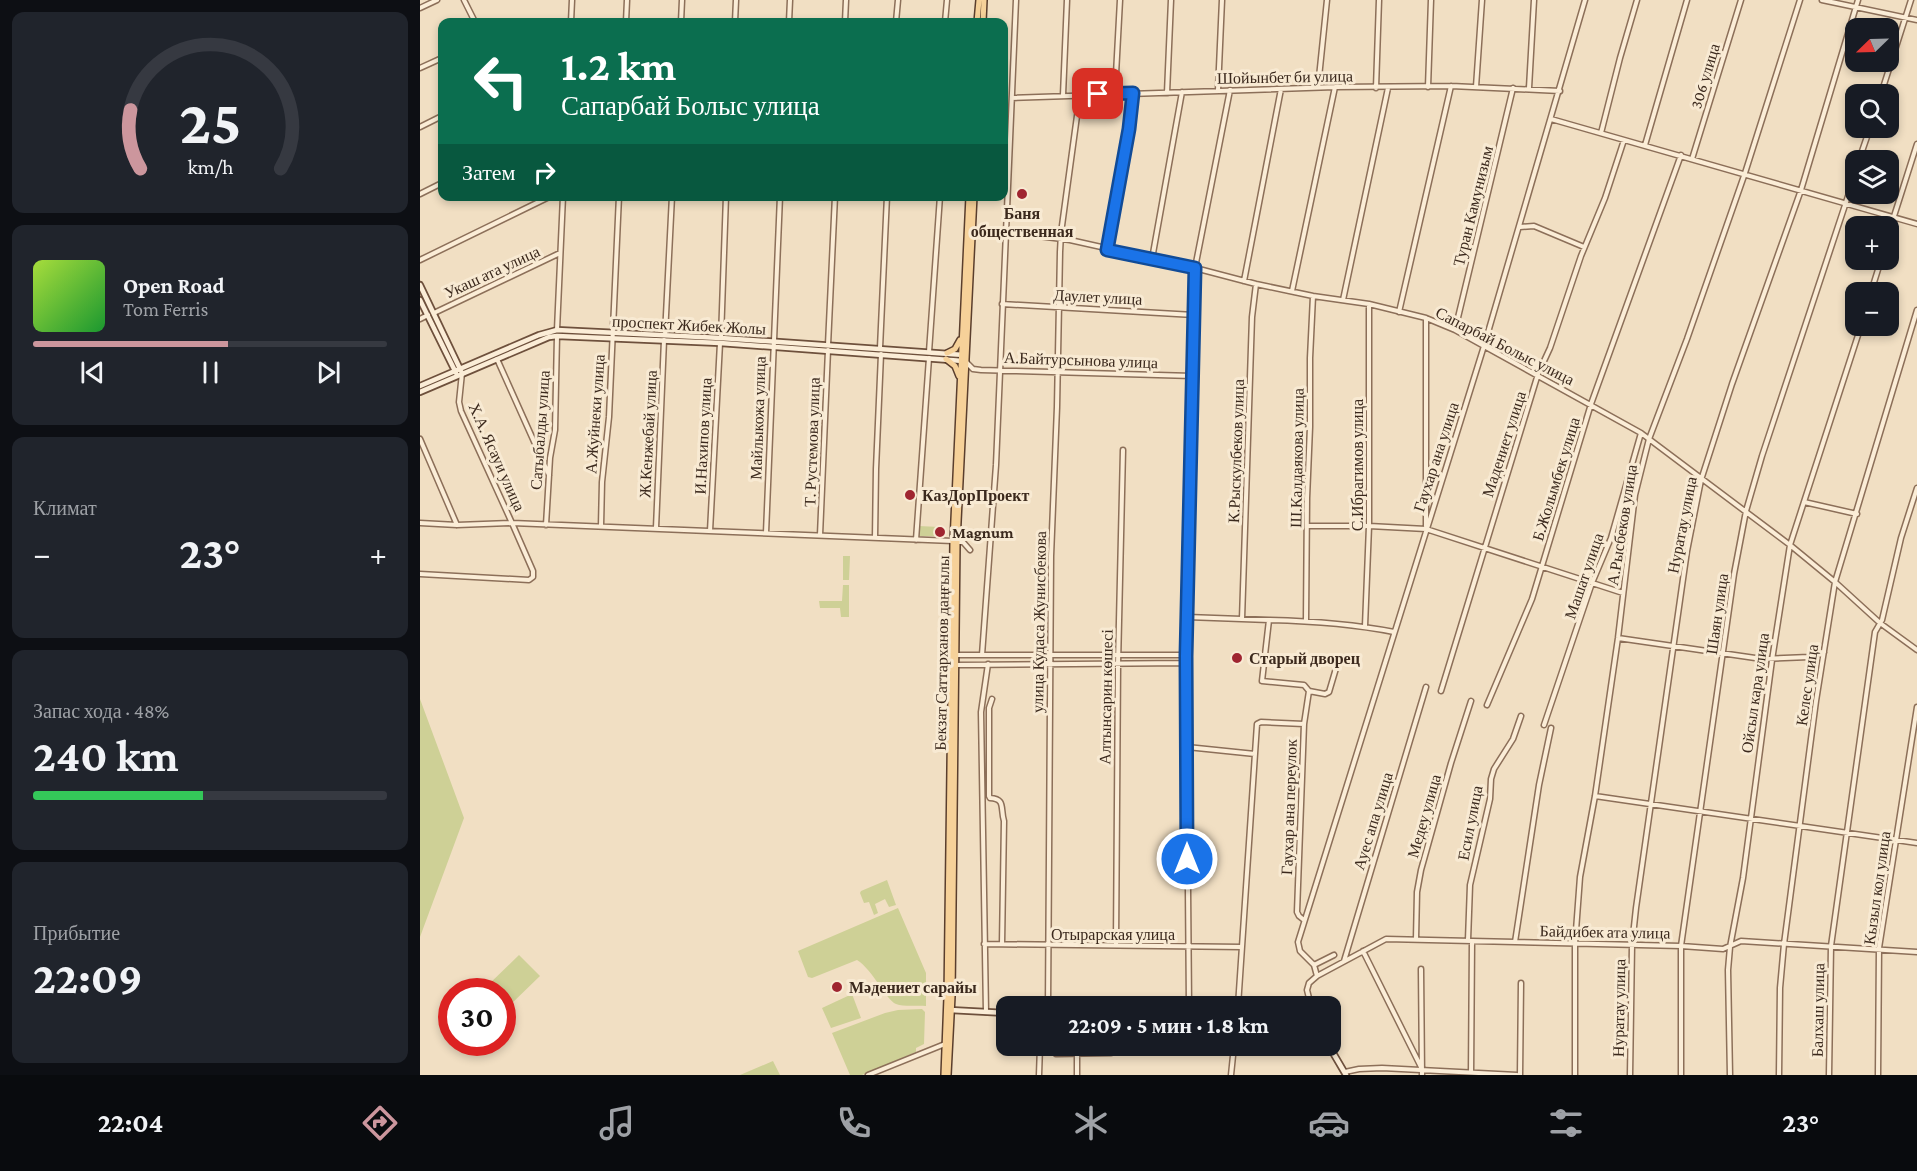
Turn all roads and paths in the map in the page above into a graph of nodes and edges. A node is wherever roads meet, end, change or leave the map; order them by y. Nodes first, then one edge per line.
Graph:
1 (437, 0) edge
2 (464, 0) edge
3 (572, 0) edge
4 (627, 0) edge
5 (682, 0) edge
6 (736, 0) edge
7 (790, 0) edge
8 (846, 0) edge
9 (898, 0) edge
10 (947, 0) edge
11 (979, 0) edge
12 (984, 0) edge
13 (1016, 0) edge
14 (1066, 0) edge
15 (1119, 0) edge
16 (1171, 0) edge
17 (1222, 0) edge
18 (1327, 0) edge
19 (1379, 0) edge
20 (1431, 0) edge
21 (1482, 0) edge
22 (1534, 0) edge
23 (1585, 0) edge
24 (1637, 0) edge
25 (1687, 0) edge
26 (1741, 0) edge
27 (1800, 0) edge
28 (1822, 0) edge
29 (1858, 0) edge
30 (1911, 0) edge
31 (1856, 7) junction
32 (420, 8) edge
33 (1906, 17) junction
34 (473, 18) edge
35 (571, 18) edge
36 (626, 18) edge
37 (681, 18) edge
38 (735, 18) edge
39 (789, 18) edge
40 (844, 18) edge
41 (896, 18) edge
42 (945, 18) edge
43 (978, 18) edge
44 (983, 18) edge
45 (1917, 20) edge
46 (438, 60) edge
47 (420, 68) edge
48 (1884, 84) edge
49 (1451, 86) junction
50 (1318, 87) junction
51 (1335, 87) junction
52 (1428, 87) junction
53 (1476, 87) junction
54 (1376, 88) junction
55 (1388, 88) junction
56 (1513, 88) junction
57 (1529, 88) junction
58 (1281, 89) junction
59 (1218, 90) junction
60 (1230, 90) junction
61 (1560, 91) junction
62 (1182, 92) junction
63 (1115, 93) junction
64 (1133, 93) junction
65 (1167, 93) junction
66 (1080, 94) junction
67 (1063, 95) junction
68 (1012, 98) junction
69 (438, 118) edge
70 (1551, 119) junction
71 (420, 127) edge
72 (1601, 133) junction
73 (1624, 140) junction
74 (1917, 144) edge
75 (1645, 145) junction
76 (1681, 156) junction
77 (1692, 159) junction
78 (1744, 173) junction
79 (438, 185) edge
80 (1801, 190) junction
81 (420, 194) edge
82 (541, 201) edge
83 (563, 201) edge
84 (619, 201) edge
85 (672, 201) edge
86 (726, 201) edge
87 (780, 201) edge
88 (835, 201) edge
89 (887, 201) edge
90 (940, 201) edge
91 (969, 201) edge
92 (974, 201) edge
93 (1845, 203) joint
94 (1848, 204) edge
95 (1890, 216) edge
96 (1894, 216) edge
97 (1899, 219) edge
98 (1917, 224) edge
99 (1520, 227) junction
100 (1007, 232) junction
101 (1061, 239) junction
102 (1584, 247) junction
103 (1107, 250) junction
104 (560, 253) junction
105 (1152, 259) junction
106 (420, 260) edge
107 (1195, 268) junction
108 (1244, 281) junction
109 (1256, 284) junction
110 (420, 285) edge
111 (1292, 291) junction
112 (1313, 296) junction
113 (420, 300) edge
114 (1344, 300) junction
115 (1002, 304) junction
116 (1370, 304) junction
117 (1059, 308) junction
118 (1917, 310) edge
119 (1399, 312) junction
120 (434, 313) junction
121 (428, 315) junction
122 (1194, 315) junction
123 (1426, 318) junction
124 (420, 319) edge
125 (964, 328) junction
126 (1455, 330) junction
127 (557, 333) junction
128 (612, 335) junction
129 (1858, 336) edge
130 (665, 338) junction
131 (721, 340) junction
132 (773, 344) junction
133 (1484, 346) junction
134 (828, 347) junction
135 (880, 351) junction
136 (929, 352) junction
137 (946, 356) junction
138 (929, 358) junction
139 (497, 359) junction
140 (965, 359) junction
141 (1000, 370) junction
142 (1058, 370) junction
143 (459, 374) junction
144 (1538, 374) junction
145 (1193, 376) junction
146 (960, 381) junction
147 (420, 386) edge
148 (420, 392) edge
149 (1591, 404) junction
150 (1641, 433) junction
151 (420, 439) edge
152 (1649, 439) junction
153 (1123, 450) dead end
154 (549, 476) junction
155 (1701, 480) junction
156 (1917, 488) edge
157 (1804, 502) junction
158 (1746, 511) junction
159 (1857, 514) junction
160 (420, 523) edge
161 (512, 523) junction
162 (457, 525) junction
163 (546, 525) junction
164 (601, 526) junction
165 (1307, 526) junction
166 (1369, 526) junction
167 (656, 528) junction
168 (1426, 529) junction
169 (710, 531) junction
170 (766, 533) junction
171 (820, 536) junction
172 (875, 538) junction
173 (916, 540) junction
174 (955, 542) junction
175 (1790, 545) junction
176 (1483, 548) junction
177 (970, 550) dead end
178 (1542, 566) junction
179 (420, 573) edge
180 (1835, 582) junction
181 (1592, 583) junction
182 (1623, 593) junction
183 (1187, 617) junction
184 (1242, 619) junction
185 (1269, 620) junction
186 (1306, 621) junction
187 (1880, 623) junction
188 (1365, 626) junction
189 (1394, 632) junction
190 (1618, 638) junction
191 (1674, 647) junction
192 (1917, 650) edge
193 (1824, 652) junction
194 (1723, 654) junction
195 (953, 655) junction
196 (982, 655) junction
197 (1050, 655) junction
198 (1119, 655) junction
199 (1186, 656) junction
200 (1772, 658) junction
201 (1118, 663) junction
202 (1186, 663) junction
203 (988, 664) junction
204 (1050, 664) junction
205 (953, 665) junction
206 (1337, 665) dead end
207 (1426, 687) dead end
208 (1309, 691) junction
209 (1441, 691) dead end
210 (992, 699) dead end
211 (1471, 702) dead end
212 (1487, 705) dead end
213 (1917, 707) edge
214 (1521, 716) dead end
215 (1304, 724) junction
216 (1544, 725) dead end
217 (1551, 728) dead end
218 (1187, 747) junction
219 (1256, 754) junction
220 (1595, 796) junction
221 (1652, 804) junction
222 (1700, 810) junction
223 (1750, 818) junction
224 (1800, 825) junction
225 (1847, 832) junction
226 (1896, 839) junction
227 (1917, 843) edge
228 (1304, 920) junction
229 (1416, 939) junction
230 (1470, 940) junction
231 (1515, 942) junction
232 (984, 944) junction
233 (1002, 944) junction
234 (1575, 944) junction
235 (1784, 944) junction
236 (1047, 945) junction
237 (1116, 945) junction
238 (1632, 945) junction
239 (1188, 946) junction
240 (1681, 946) junction
241 (1831, 946) junction
242 (1242, 947) junction
243 (1730, 947) junction
244 (1879, 948) junction
245 (1363, 951) junction
246 (1917, 952) edge
247 (1334, 955) dead end
248 (1344, 962) junction
249 (1314, 965) junction
250 (1421, 969) dead end
251 (1317, 976) junction
252 (1521, 983) dead end
253 (1048, 996) edge
254 (1189, 996) edge
255 (1239, 996) edge
256 (1309, 996) edge
257 (949, 1010) junction
258 (986, 1012) junction
259 (996, 1012) edge
260 (945, 1044) junction
261 (1040, 1056) edge
262 (1077, 1056) edge
263 (1233, 1056) edge
264 (1335, 1056) edge
265 (1423, 1072) edge
266 (1346, 1074) edge
267 (1471, 1074) edge
268 (868, 1075) edge
269 (946, 1075) edge
270 (1039, 1075) edge
271 (1077, 1075) edge
272 (1230, 1075) edge
273 (1518, 1075) edge
274 (1575, 1075) edge
275 (1630, 1075) edge
276 (1681, 1075) edge
277 (1730, 1075) edge
278 (1779, 1075) edge
279 (1829, 1075) edge
280 (1878, 1075) edge

1 - 32 street
2 - 34 street
3 - 35 street
4 - 36 street
5 - 37 street
6 - 38 street
7 - 39 street
8 - 40 street
9 - 41 street
10 - 42 street
11 - 43 main road
12 - 44 main road
13 - 68 street
14 - 67 street
15 - 63 street
16 - 65 street
17 - 59 street
18 - 50 street
19 - 54 street
20 - 52 street
21 - 53 street
22 - 57 street
23 - 61 street, Гаухар ана улица
24 - 72 street
25 - 75 street
26 - 77 street, 306 улица
27 - 78 street, А.Рысбеков улица
28 - 31 street
29 - 31 street, Нуратау улица
30 - 33 street
31 - 33 street
31 - 80 street, Нуратау улица
33 - 45 street
33 - 48 street
46 - 47 street
49 - 52 street, Шойынбет би улица
49 - 53 street, Шойынбет би улица
49 - 119 street
50 - 51 street, Шойынбет би улица
50 - 58 street, Шойынбет би улица
51 - 54 street, Шойынбет би улица
51 - 111 street
52 - 55 street, Шойынбет би улица
53 - 56 street, Шойынбет би улица
54 - 55 street, Шойынбет би улица
55 - 114 street
56 - 57 street, Шойынбет би улица
56 - 126 street, Туран Камунизым
57 - 61 street, Шойынбет би улица
58 - 60 street, Шойынбет би улица
58 - 108 street
59 - 60 street, Шойынбет би улица
59 - 62 street, Шойынбет би улица
60 - 107 street
61 - 70 street, Гаухар ана улица
62 - 65 street, Шойынбет би улица
62 - 105 street
63 - 64 street, Шойынбет би улица
63 - 66 street, Шойынбет би улица
64 - 65 street, Шойынбет би улица
64 - 103 street
66 - 67 street, Шойынбет би улица
66 - 101 street, улица Кудаса Жунисбекова
67 - 68 street, Шойынбет би улица
68 - 100 street
69 - 71 street
70 - 72 street
70 - 99 street, Гаухар ана улица
72 - 73 street
73 - 75 street
73 - 102 street, Мадениет улица
74 - 96 street
75 - 76 street
76 - 77 street
76 - 149 street, Б.Жолымбек улица
77 - 78 street
78 - 80 street
78 - 152 street, А.Рысбеков улица
79 - 81 street
80 - 93 street
80 - 155 street, Нуратау улица
82 - 106 street
83 - 104 street, Сатыбалды улица
84 - 128 street, А.Жуйнеки улица
85 - 130 street, Ж.Кенжебай улица
86 - 131 street, И.Нахипов улица
87 - 132 street, Майлыкожа улица
88 - 134 street, Т. Рустемова улица
89 - 135 street
90 - 136 street
91 - 125 main road, Бекзат Саттарханов даңғылы
92 - 125 main road, Бекзат Саттарханов даңғылы
93 - 158 street, Шаян улица
94 - 95 street
97 - 98 street
99 - 102 street
99 - 133 street, Гаухар ана улица
100 - 101 street, Сапарбай Болыс улица
100 - 115 street
101 - 103 street, Сапарбай Болыс улица
101 - 117 street, улица Кудаса Жунисбекова
102 - 144 street, Мадениет улица
103 - 105 street, Сапарбай Болыс улица
104 - 120 street, Укаш ата улица
104 - 127 street, Сатыбалды улица
105 - 107 street, Сапарбай Болыс улица
107 - 108 street, Сапарбай Болыс улица
107 - 122 street
108 - 109 street, Сапарбай Болыс улица
109 - 111 street, Сапарбай Болыс улица
109 - 184 street, К.Рыскулбеков улица
110 - 120 street
111 - 112 street, Сапарбай Болыс улица
112 - 114 street, Сапарбай Болыс улица
112 - 165 street, Ш.Калдаякова улица
113 - 121 street
114 - 116 street, Сапарбай Болыс улица
115 - 117 street, Даулет улица
115 - 141 street
116 - 119 street, Сапарбай Болыс улица
116 - 166 street, С.Ибрагимов улица
117 - 122 street, Даулет улица
117 - 142 street, улица Кудаса Жунисбекова
118 - 159 street, Келес улица
119 - 123 street, Сапарбай Болыс улица
120 - 143 street
121 - 124 street
121 - 143 street
122 - 145 street
123 - 126 street, Сапарбай Болыс улица
123 - 168 street
125 - 137 main road
125 - 140 main road, Бекзат Саттарханов даңғылы
126 - 133 street, Сапарбай Болыс улица
127 - 128 street, проспект Жибек Жолы
127 - 139 street, проспект Жибек Жолы
127 - 143 street, проспект Жибек Жолы
127 - 154 street, Сатыбалды улица
128 - 130 street, проспект Жибек Жолы
128 - 164 street, А.Жуйнеки улица
129 - 157 street, Ойсыл кара улица
130 - 131 street, проспект Жибек Жолы
130 - 167 street, Ж.Кенжебай улица
131 - 132 street, проспект Жибек Жолы
131 - 169 street, И.Нахипов улица
132 - 134 street, проспект Жибек Жолы
132 - 170 street, Майлыкожа улица
133 - 144 street, Сапарбай Болыс улица
133 - 168 street, Гаухар ана улица
134 - 135 street, проспект Жибек Жолы
134 - 171 street, Т. Рустемова улица
135 - 136 street, проспект Жибек Жолы
135 - 138 street, проспект Жибек Жолы
135 - 172 street
136 - 137 street, проспект Жибек Жолы
137 - 138 street, проспект Жибек Жолы
137 - 140 street, проспект Жибек Жолы
137 - 146 main road
138 - 173 street
139 - 143 street, проспект Жибек Жолы
139 - 154 street
140 - 141 street, А.Байтурсынова улица
140 - 146 main road, Бекзат Саттарханов даңғылы
140 - 174 main road, Бекзат Саттарханов даңғылы
141 - 142 street, А.Байтурсынова улица
141 - 196 street
142 - 145 street, А.Байтурсынова улица
142 - 197 street, улица Кудаса Жунисбекова
143 - 147 street, проспект Жибек Жолы
143 - 148 street, проспект Жибек Жолы
143 - 161 street, Х.А. Ясауи улица
144 - 149 street, Сапарбай Болыс улица
144 - 176 street, Мадениет улица
145 - 183 street
146 - 174 main road, Бекзат Саттарханов даңғылы
149 - 150 street, Сапарбай Болыс улица
149 - 178 street, Б.Жолымбек улица
150 - 152 street, Сапарбай Болыс улица
150 - 181 street, Машат улица
151 - 162 street
152 - 155 street, Сапарбай Болыс улица
152 - 182 street, А.Рысбеков улица
153 - 198 street, Алтынсарин көшесі
154 - 163 street, Сатыбалды улица
155 - 158 street, Сапарбай Болыс улица
155 - 191 street, Нуратау улица
156 - 187 street, Балхаш улица
157 - 159 street
157 - 175 street, Ойсыл кара улица
158 - 175 street, Сапарбай Болыс улица
158 - 194 street, Шаян улица
159 - 180 street, Келес улица
160 - 162 street, Х.А. Ясауи улица
161 - 162 street, Х.А. Ясауи улица
161 - 163 street
161 - 179 street
163 - 164 street
164 - 167 street
165 - 166 street
165 - 186 street, Ш.Калдаякова улица
166 - 168 street
166 - 188 street, С.Ибрагимов улица
167 - 169 street
168 - 176 street
168 - 189 street, Гаухар ана улица
169 - 170 street
170 - 171 street
171 - 172 street
172 - 173 street
173 - 174 street
174 - 177 street
174 - 195 main road, Бекзат Саттарханов даңғылы
175 - 180 street, Сапарбай Болыс улица
175 - 200 street, Ойсыл кара улица
176 - 178 street
176 - 209 street, Мадениет улица
178 - 181 street
178 - 212 street, Б.Жолымбек улица
180 - 187 street, Сапарбай Болыс улица
180 - 193 street, Келес улица
181 - 182 street
181 - 216 street, Машат улица
182 - 190 street, А.Рысбеков улица
183 - 184 street
183 - 199 street
184 - 185 street
185 - 186 street
185 - 208 street
186 - 188 street
187 - 192 street, Сапарбай Болыс улица
187 - 225 street, Балхаш улица
188 - 189 street
189 - 228 street, Гаухар ана улица
190 - 191 street
190 - 220 street, А.Рысбеков улица
191 - 194 street
191 - 221 street, Нуратау улица
193 - 200 street
193 - 224 street, Келес улица
194 - 200 street
194 - 222 street, Шаян улица
195 - 196 street
195 - 205 main road, Бекзат Саттарханов даңғылы
196 - 197 street
197 - 198 street
197 - 204 street, улица Кудаса Жунисбекова
198 - 199 street
198 - 201 street, Алтынсарин көшесі
199 - 202 street
200 - 223 street, Ойсыл кара улица
201 - 202 street
201 - 204 street
201 - 237 street, Алтынсарин көшесі
202 - 218 street
203 - 204 street
203 - 205 street
203 - 232 street
204 - 236 street, улица Кудаса Жунисбекова
205 - 257 main road, Бекзат Саттарханов даңғылы
206 - 208 street
207 - 248 street, Ауес апа улица
208 - 215 street, Гаухар ана переулок
210 - 233 street
211 - 229 street, Медеу улица
213 - 226 street, Кызыл кол улица
214 - 230 street, Есил улица
215 - 219 street
215 - 228 street, Гаухар ана переулок
217 - 231 street
218 - 219 street
218 - 239 street
219 - 242 street
220 - 221 street
220 - 234 street, А.Рысбеков улица
221 - 222 street
221 - 238 street, Нуратау улица
222 - 223 street
222 - 240 street, Шаян улица
223 - 224 street
223 - 243 street, Ойсыл кара улица
224 - 225 street
224 - 235 street, Келес улица
225 - 226 street
225 - 241 street, Балхаш улица
226 - 227 street
226 - 244 street, Кызыл кол улица
228 - 249 street
229 - 230 street, Байдибек ата улица
229 - 245 street, Байдибек ата улица
230 - 231 street, Байдибек ата улица
230 - 267 street, Есил улица
231 - 234 street, Байдибек ата улица
232 - 233 street, Отырарская улица
232 - 258 street
233 - 236 street, Отырарская улица
234 - 238 street, Байдибек ата улица
234 - 274 street, А.Рысбеков улица
235 - 241 street, Байдибек ата улица
235 - 243 street, Байдибек ата улица
235 - 278 street, Келес улица
236 - 237 street, Отырарская улица
236 - 253 street, улица Кудаса Жунисбекова
237 - 239 street, Отырарская улица
238 - 240 street, Байдибек ата улица
238 - 275 street, Нуратау улица
239 - 242 street, Отырарская улица
239 - 254 street
240 - 243 street, Байдибек ата улица
240 - 276 street, Шаян улица
241 - 244 street, Байдибек ата улица
241 - 279 street, Балхаш улица
242 - 255 street
243 - 277 street, Ойсыл кара улица
244 - 246 street, Байдибек ата улица
244 - 280 street, Кызыл кол улица
245 - 248 street, Байдибек ата улица
245 - 265 street
247 - 249 street
248 - 251 street, Байдибек ата улица
249 - 251 street
250 - 265 street
251 - 256 street, Байдибек ата улица
252 - 273 street
257 - 258 street
257 - 260 main road, Бекзат Саттарханов даңғылы
257 - 269 main road, Бекзат Саттарханов даңғылы
258 - 259 street
260 - 268 street
260 - 269 main road, Бекзат Саттарханов даңғылы
261 - 270 street
262 - 271 street
263 - 272 street
264 - 266 street
265 - 266 street
265 - 267 street
267 - 273 street

